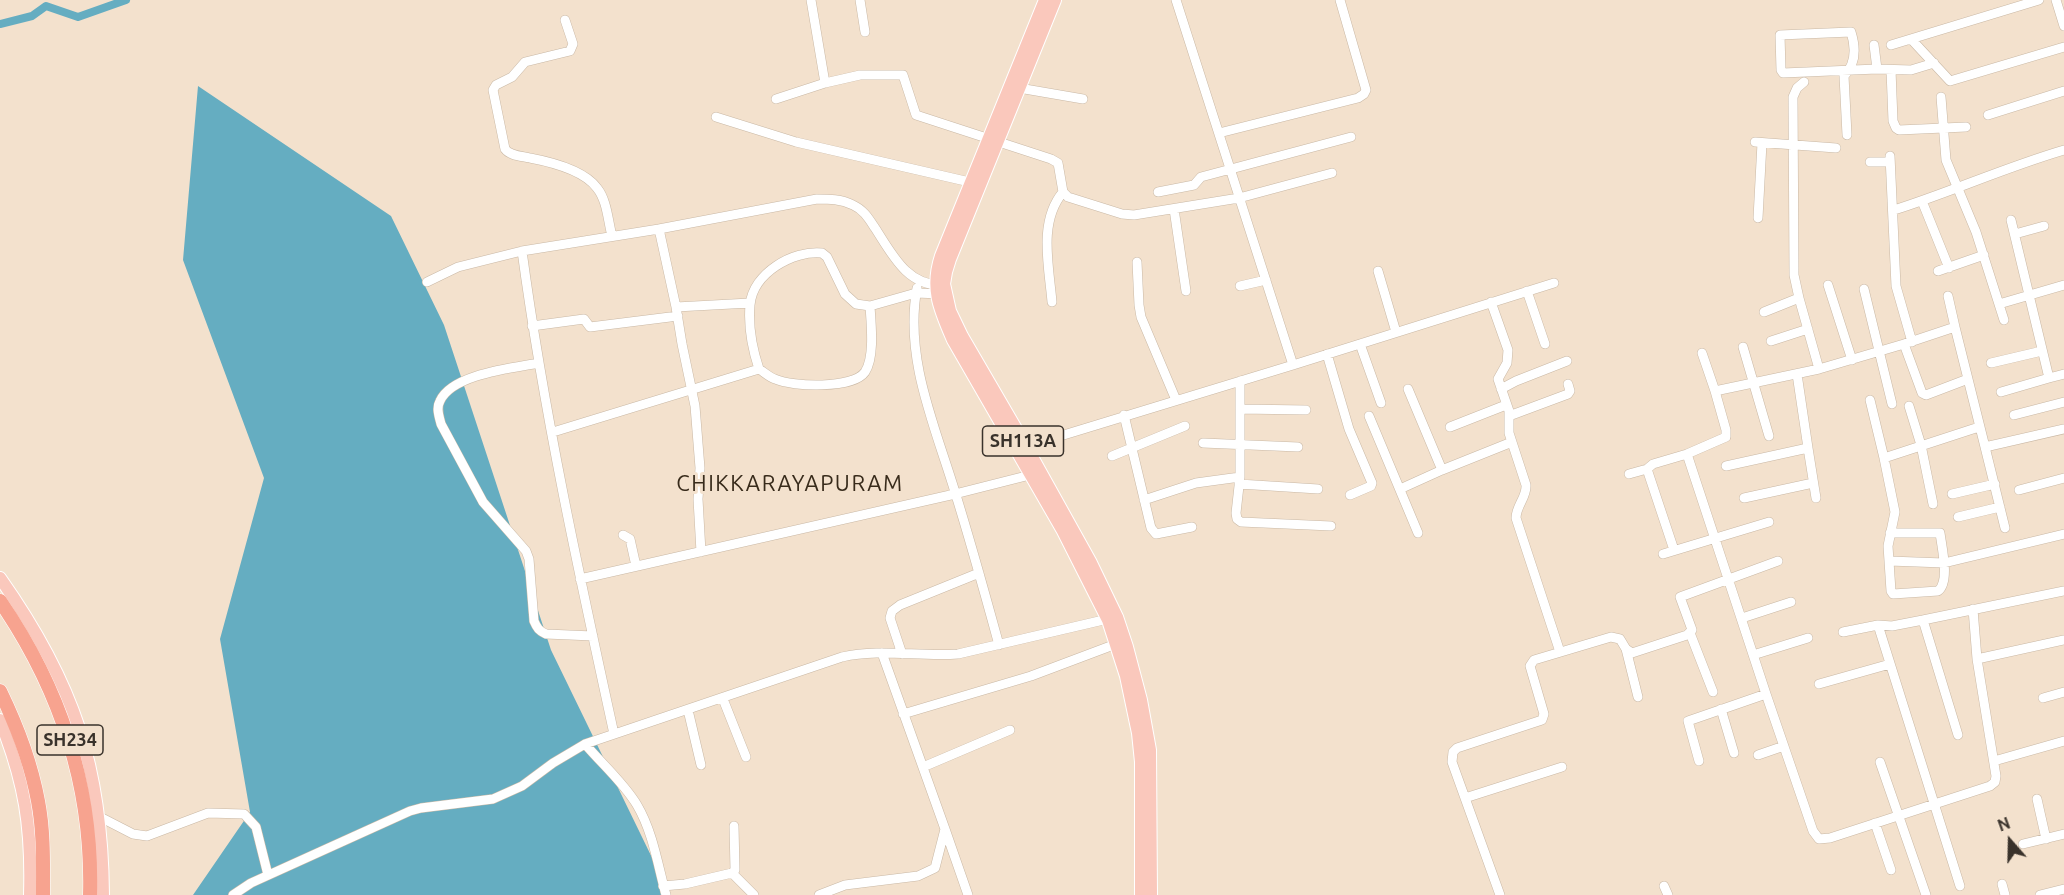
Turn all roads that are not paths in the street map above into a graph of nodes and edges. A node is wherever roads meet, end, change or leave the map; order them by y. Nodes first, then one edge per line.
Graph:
1 (811, 0) edge
2 (860, 0) edge
3 (1045, 0) edge
4 (1055, 0) edge
5 (1176, 0) edge
6 (1340, 0) edge
7 (2039, 0) edge
8 (2059, 3) edge
9 (566, 20) dead end
10 (2064, 26) edge
11 (865, 32) dead end
12 (1911, 39) junction
13 (1874, 45) dead end
14 (1891, 45) dead end
15 (2064, 47) edge
16 (1934, 63) junction
17 (1877, 69) junction
18 (1850, 70) junction
19 (1891, 70) junction
20 (1804, 82) dead end
21 (825, 83) junction
22 (1019, 88) junction
23 (2064, 90) edge
24 (1941, 97) dead end
25 (776, 99) dead end
26 (1083, 99) dead end
27 (1988, 115) dead end
28 (716, 117) dead end
29 (1966, 127) dead end
30 (1942, 128) junction
31 (1219, 133) junction
32 (1847, 135) dead end
33 (1351, 137) dead end
34 (993, 140) junction
35 (1795, 146) junction
36 (1836, 147) dead end
37 (2064, 150) edge
38 (1870, 162) dead end
39 (1231, 170) junction
40 (1332, 173) dead end
41 (975, 184) junction
42 (1958, 189) junction
43 (1063, 192) junction
44 (1158, 192) dead end
45 (1239, 198) junction
46 (1922, 201) junction
47 (1174, 209) junction
48 (1894, 210) junction
49 (1758, 218) dead end
50 (2011, 220) dead end
51 (2044, 226) dead end
52 (659, 229) junction
53 (2015, 234) junction
54 (612, 236) junction
55 (522, 251) junction
56 (1984, 255) junction
57 (1137, 262) dead end
58 (1949, 268) junction
59 (1378, 271) dead end
60 (1938, 272) dead end
61 (1266, 280) junction
62 (918, 281) junction
63 (427, 282) dead end
64 (1554, 283) dead end
65 (1828, 285) dead end
66 (2064, 285) edge
67 (1240, 286) dead end
68 (940, 289) junction
69 (1864, 289) dead end
70 (1186, 291) dead end
71 (1527, 291) junction
72 (916, 293) junction
73 (2030, 295) junction
74 (1948, 296) dead end
75 (1799, 298) junction
76 (1052, 302) dead end
77 (1491, 302) junction
78 (750, 303) junction
79 (1999, 304) junction
80 (870, 306) junction
81 (677, 311) junction
82 (1764, 312) dead end
83 (2004, 320) dead end
84 (532, 326) junction
85 (1955, 327) junction
86 (1808, 329) junction
87 (1396, 332) junction
88 (1771, 341) dead end
89 (1908, 343) junction
90 (1360, 344) junction
91 (1545, 344) dead end
92 (1743, 347) dead end
93 (2042, 351) junction
94 (1879, 352) junction
95 (1702, 353) dead end
96 (1327, 354) junction
97 (1852, 360) junction
98 (1567, 361) dead end
99 (539, 363) junction
100 (1991, 363) dead end
101 (1293, 365) junction
102 (759, 369) junction
103 (1819, 369) junction
104 (1797, 374) junction
105 (2064, 374) edge
106 (2049, 378) junction
107 (1968, 379) junction
108 (1240, 381) junction
109 (1754, 383) junction
110 (1568, 384) dead end
111 (1408, 389) dead end
112 (1501, 389) junction
113 (692, 391) junction
114 (1715, 392) junction
115 (2001, 392) dead end
116 (1176, 400) junction
117 (1870, 400) dead end
118 (2064, 402) edge
119 (1381, 403) dead end
120 (1892, 404) dead end
121 (1506, 405) junction
122 (1910, 406) dead end
123 (1240, 409) junction
124 (1306, 410) dead end
125 (1124, 415) junction
126 (2014, 415) dead end
127 (1369, 416) dead end
128 (1509, 416) junction
129 (1185, 426) dead end
130 (1450, 427) dead end
131 (1980, 427) junction
132 (2064, 429) edge
133 (553, 432) junction
134 (1769, 436) dead end
135 (1203, 442) dead end
136 (1512, 442) junction
137 (1239, 444) junction
138 (1921, 445) junction
139 (1298, 447) dead end
140 (1985, 447) junction
141 (1021, 448) junction
142 (1132, 448) junction
143 (1808, 448) junction
144 (1687, 454) junction
145 (1112, 456) dead end
146 (1884, 458) junction
147 (1726, 466) dead end
148 (1647, 469) junction
149 (1442, 470) junction
150 (1629, 474) dead end
151 (1030, 475) junction
152 (2064, 478) edge
153 (1240, 481) junction
154 (1813, 483) junction
155 (1995, 484) junction
156 (1318, 489) dead end
157 (1400, 489) junction
158 (2019, 490) dead end
159 (955, 494) junction
160 (1952, 494) dead end
161 (1350, 495) dead end
162 (1744, 498) dead end
163 (1815, 498) dead end
164 (1144, 500) junction
165 (1933, 504) dead end
166 (2000, 507) junction
167 (1958, 517) dead end
168 (1769, 522) dead end
169 (1331, 526) dead end
170 (1192, 527) dead end
171 (2005, 528) dead end
172 (1418, 533) dead end
173 (1890, 533) junction
174 (2064, 534) edge
175 (623, 536) dead end
176 (1715, 538) junction
177 (1674, 550) junction
178 (701, 552) junction
179 (1663, 554) dead end
180 (1778, 561) dead end
181 (1888, 561) junction
182 (1944, 563) junction
183 (636, 566) junction
184 (979, 573) junction
185 (0, 578) edge
186 (1729, 578) junction
187 (580, 579) junction
188 (2064, 591) edge
189 (0, 601) edge
190 (1791, 602) dead end
191 (1973, 609) junction
192 (1112, 618) junction
193 (1742, 618) junction
194 (1923, 620) junction
195 (1878, 625) junction
196 (1843, 632) dead end
197 (1690, 633) junction
198 (593, 636) junction
199 (1808, 638) dead end
200 (2064, 640) edge
201 (1116, 644) junction
202 (999, 645) junction
203 (1626, 649) junction
204 (1560, 652) junction
205 (882, 653) junction
206 (902, 654) junction
207 (1754, 655) junction
208 (1977, 658) junction
209 (1890, 664) junction
210 (1819, 684) dead end
211 (0, 691) edge
212 (1713, 692) dead end
213 (2064, 692) edge
214 (1766, 694) junction
215 (1638, 697) dead end
216 (2043, 698) dead end
217 (723, 699) junction
218 (1722, 709) junction
219 (688, 710) junction
220 (903, 714) junction
221 (0, 720) edge
222 (1010, 730) dead end
223 (614, 734) junction
224 (1958, 735) dead end
225 (2064, 741) edge
226 (585, 744) junction
227 (1784, 746) junction
228 (1734, 753) dead end
229 (1758, 755) dead end
230 (746, 757) dead end
231 (1699, 761) dead end
232 (1994, 761) junction
233 (1880, 762) dead end
234 (701, 765) dead end
235 (923, 767) junction
236 (1562, 767) dead end
237 (1466, 798) junction
238 (2037, 799) dead end
239 (1935, 803) junction
240 (1900, 815) junction
241 (100, 817) junction
242 (1875, 823) junction
243 (734, 826) dead end
244 (945, 829) junction
245 (2064, 834) edge
246 (2046, 838) junction
247 (2023, 844) dead end
248 (1891, 870) dead end
249 (732, 873) junction
250 (268, 875) junction
251 (2002, 884) dead end
252 (1960, 886) dead end
253 (2064, 889) edge
254 (664, 891) edge
255 (30, 895) edge
256 (43, 895) edge
257 (90, 895) edge
258 (103, 895) edge
259 (233, 895) edge
260 (754, 895) edge
261 (819, 895) edge
262 (968, 895) edge
263 (1142, 895) edge
264 (1151, 895) edge
265 (1500, 895) edge
266 (1926, 895) edge
267 (2005, 895) edge
268 (2040, 895) edge

1 - 21 street
2 - 11 street
3 - 34 main road, SH113A
4 - 22 main road, SH113A
5 - 31 street
6 - 31 street
7 - 12 street
8 - 10 street
9 - 54 street
12 - 14 street
12 - 16 street
13 - 17 street
15 - 16 street
16 - 19 street
17 - 18 street
17 - 19 street
18 - 18 street
18 - 32 street
19 - 30 street
20 - 35 street
21 - 25 street
21 - 34 street
22 - 26 street
22 - 34 main road, SH113A
23 - 27 street
24 - 30 street
28 - 41 street
29 - 30 street
30 - 42 street
31 - 39 street
33 - 39 street
34 - 41 main road, SH113A
34 - 43 street
35 - 36 street
35 - 49 street
35 - 75 street
37 - 42 street
38 - 48 street
39 - 44 street
39 - 45 street
40 - 45 street
41 - 68 main road, SH113A
42 - 46 street
42 - 56 street
43 - 47 street
43 - 76 street
45 - 47 street
45 - 61 street
46 - 48 street
46 - 58 street
47 - 70 street
48 - 89 street
50 - 53 street
51 - 53 street
52 - 54 street
52 - 62 street
52 - 81 street
53 - 73 street
54 - 55 street
55 - 63 street
55 - 84 street
56 - 58 street
56 - 79 street
57 - 116 street
58 - 60 street
59 - 87 street
61 - 67 street
61 - 101 street
62 - 68 street
62 - 72 street
64 - 71 street
65 - 97 street
66 - 73 street
68 - 72 street
68 - 141 main road, SH113A
69 - 94 street
71 - 77 street
71 - 91 street
72 - 80 street
72 - 159 street
73 - 79 street
73 - 93 street
74 - 85 street
75 - 82 street
75 - 86 street
77 - 87 street
77 - 112 street
78 - 80 street
78 - 81 street
78 - 102 street
79 - 83 street
80 - 102 street
81 - 84 street
81 - 113 street
84 - 99 street
85 - 89 street
85 - 107 street
86 - 88 street
86 - 103 street
87 - 90 street
89 - 94 street
89 - 107 street
90 - 96 street
90 - 119 street
92 - 109 street
93 - 100 street
93 - 106 street
94 - 97 street
94 - 120 street
95 - 114 street
96 - 101 street
96 - 161 street
97 - 103 street
98 - 112 street
99 - 133 street
99 - 198 street
101 - 108 street
102 - 113 street
103 - 104 street
104 - 109 street
104 - 143 street
105 - 106 street
106 - 115 street
107 - 131 street
108 - 116 street
108 - 123 street
109 - 114 street
109 - 134 street
110 - 128 street
111 - 149 street
112 - 121 street
113 - 133 street
113 - 178 street
114 - 144 street
116 - 125 street
117 - 146 street
118 - 126 street
121 - 128 street
121 - 130 street
122 - 138 street
123 - 124 street
123 - 137 street
125 - 141 street
125 - 142 street
127 - 157 street
128 - 136 street
129 - 142 street
131 - 138 street
131 - 140 street
132 - 140 street
133 - 187 street
135 - 137 street
136 - 149 street
136 - 204 street
137 - 139 street
137 - 153 street
138 - 146 street
138 - 165 street
140 - 155 street
141 - 151 main road, SH113A
141 - 192 main road, SH113A
142 - 145 street
142 - 164 street
143 - 147 street
143 - 154 street
144 - 148 street
144 - 176 street
146 - 173 street
148 - 150 street
148 - 177 street
149 - 157 street
151 - 159 street
151 - 192 main road, SH113A
152 - 158 street
153 - 156 street
153 - 164 street
153 - 169 street
154 - 162 street
154 - 163 street
155 - 160 street
155 - 166 street
157 - 172 street
159 - 178 street
159 - 184 street
164 - 170 street
166 - 167 street
166 - 171 street
168 - 176 street
173 - 181 street
173 - 182 street
174 - 182 street
175 - 183 street
176 - 177 street
176 - 186 street
177 - 179 street
178 - 183 street
180 - 186 street
181 - 182 street
181 - 182 street
183 - 187 street
184 - 202 street
184 - 206 street
185 - 241 main road
186 - 193 street
186 - 197 street
187 - 198 street
188 - 191 street
189 - 257 highway, SH234
190 - 193 street
191 - 194 street
191 - 208 street
192 - 201 main road, SH113A
192 - 202 street
192 - 264 main road, SH113A
193 - 207 street
194 - 195 street
194 - 224 street
195 - 196 street
195 - 209 street
197 - 203 street
197 - 212 street
198 - 223 street
199 - 207 street
200 - 208 street
201 - 220 street
201 - 263 main road, SH113A
202 - 206 street
203 - 204 street
203 - 215 street
204 - 237 street
205 - 206 street
205 - 217 street
205 - 220 street
207 - 214 street
208 - 232 street
209 - 210 street
209 - 239 street
211 - 256 highway, SH234
213 - 216 street
214 - 218 street
214 - 227 street
217 - 219 street
217 - 230 street
218 - 228 street
218 - 231 street
219 - 223 street
219 - 234 street
220 - 235 street
221 - 255 main road
222 - 235 street
223 - 226 street
225 - 232 street
226 - 250 street
226 - 254 street
227 - 229 street
227 - 242 street
232 - 239 street
233 - 240 street
235 - 244 street
236 - 237 street
237 - 265 street
238 - 246 street
239 - 240 street
239 - 252 street
240 - 242 street
240 - 266 street
241 - 250 street
241 - 258 main road
242 - 248 street
243 - 249 street
244 - 261 street
244 - 262 street
245 - 246 street
246 - 247 street
249 - 254 street
249 - 260 street
250 - 259 street
251 - 267 street
253 - 268 street

